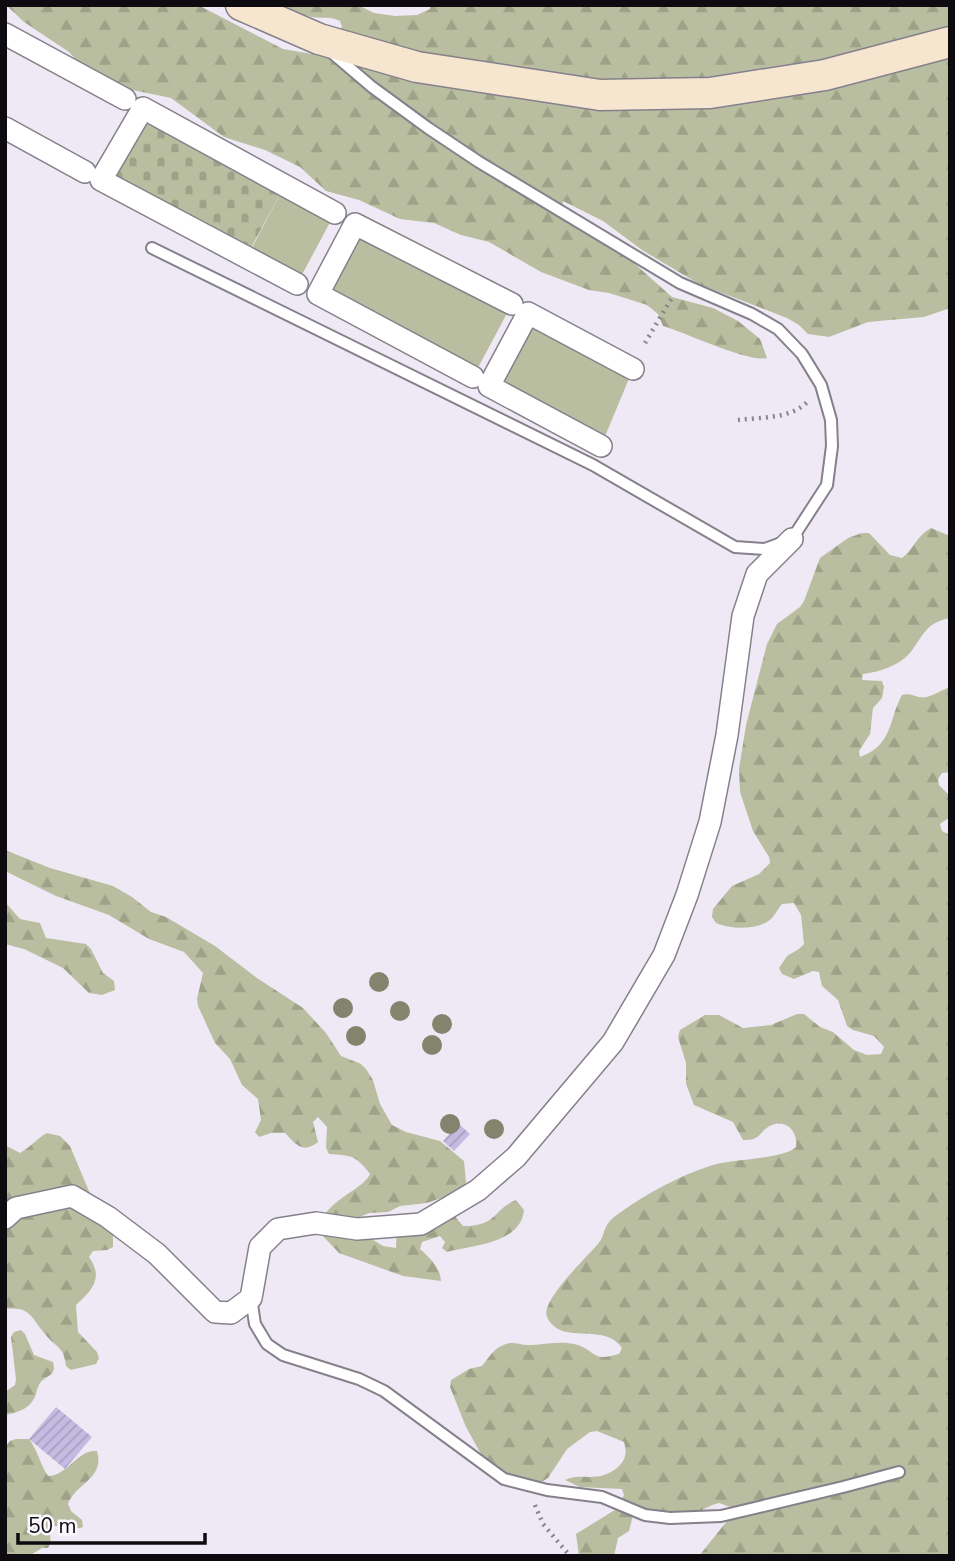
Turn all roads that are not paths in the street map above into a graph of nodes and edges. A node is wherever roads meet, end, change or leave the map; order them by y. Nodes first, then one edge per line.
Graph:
1 (241, 5) edge
2 (5, 34) edge
3 (320, 39) junction
4 (950, 42) edge
5 (125, 99) dead end
6 (5, 128) edge
7 (85, 172) dead end
8 (335, 213) dead end
9 (152, 248) dead end
10 (297, 284) dead end
11 (512, 304) dead end
12 (633, 369) dead end
13 (473, 377) dead end
14 (600, 446) dead end
15 (792, 539) junction
16 (5, 1218) edge
17 (251, 1298) junction
18 (899, 1472) dead end

1 - 3 street
2 - 5 street
3 - 4 street
3 - 15 lane
6 - 7 street
8 - 10 street
9 - 15 lane
11 - 13 street
12 - 14 street
15 - 17 street
16 - 17 street
17 - 18 lane

